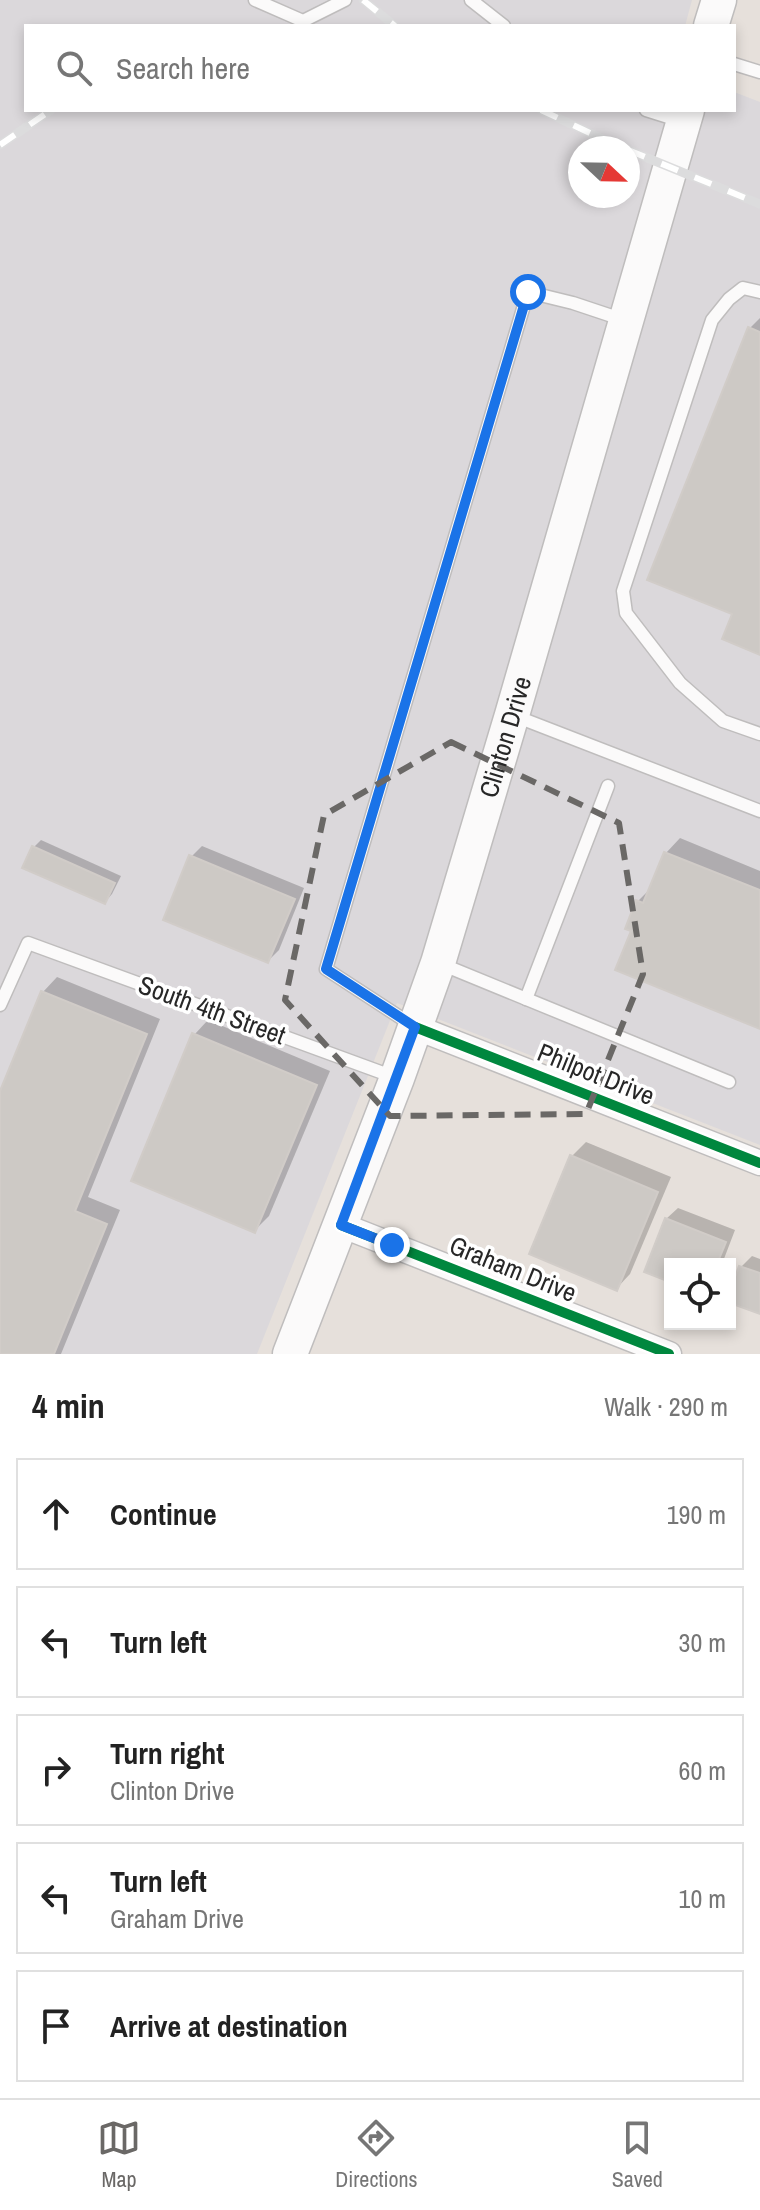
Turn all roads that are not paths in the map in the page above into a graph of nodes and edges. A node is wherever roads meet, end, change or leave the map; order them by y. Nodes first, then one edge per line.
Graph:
1 (255, 0) edge
2 (345, 0) edge
3 (471, 0) edge
4 (719, 0) edge
5 (501, 24) edge
6 (712, 24) edge
7 (736, 65) edge
8 (760, 72) edge
9 (659, 112) edge
10 (685, 116) edge
11 (760, 292) edge
12 (626, 321) junction
13 (512, 715) junction
14 (760, 734) edge
15 (608, 786) dead end
16 (760, 811) edge
17 (438, 963) junction
18 (526, 999) junction
19 (0, 1005) edge
20 (415, 1027) junction
21 (397, 1078) junction
22 (729, 1082) dead end
23 (760, 1163) edge
24 (341, 1225) junction
25 (290, 1354) edge
26 (669, 1354) edge

1 - 2 lane
3 - 5 lane
4 - 6 main road
7 - 8 lane
9 - 10 lane
10 - 12 main road, Clinton Drive
11 - 14 lane
12 - 13 main road, Clinton Drive
12 - 20 lane
13 - 16 lane
13 - 17 main road, Clinton Drive
15 - 18 lane
17 - 18 lane
17 - 20 main road, Clinton Drive
18 - 22 lane
19 - 21 lane, South 4th Street
20 - 21 main road, Clinton Drive
20 - 23 street, Philpot Drive
21 - 24 main road, Clinton Drive
24 - 25 main road, Clinton Drive
24 - 26 street, Graham Drive

